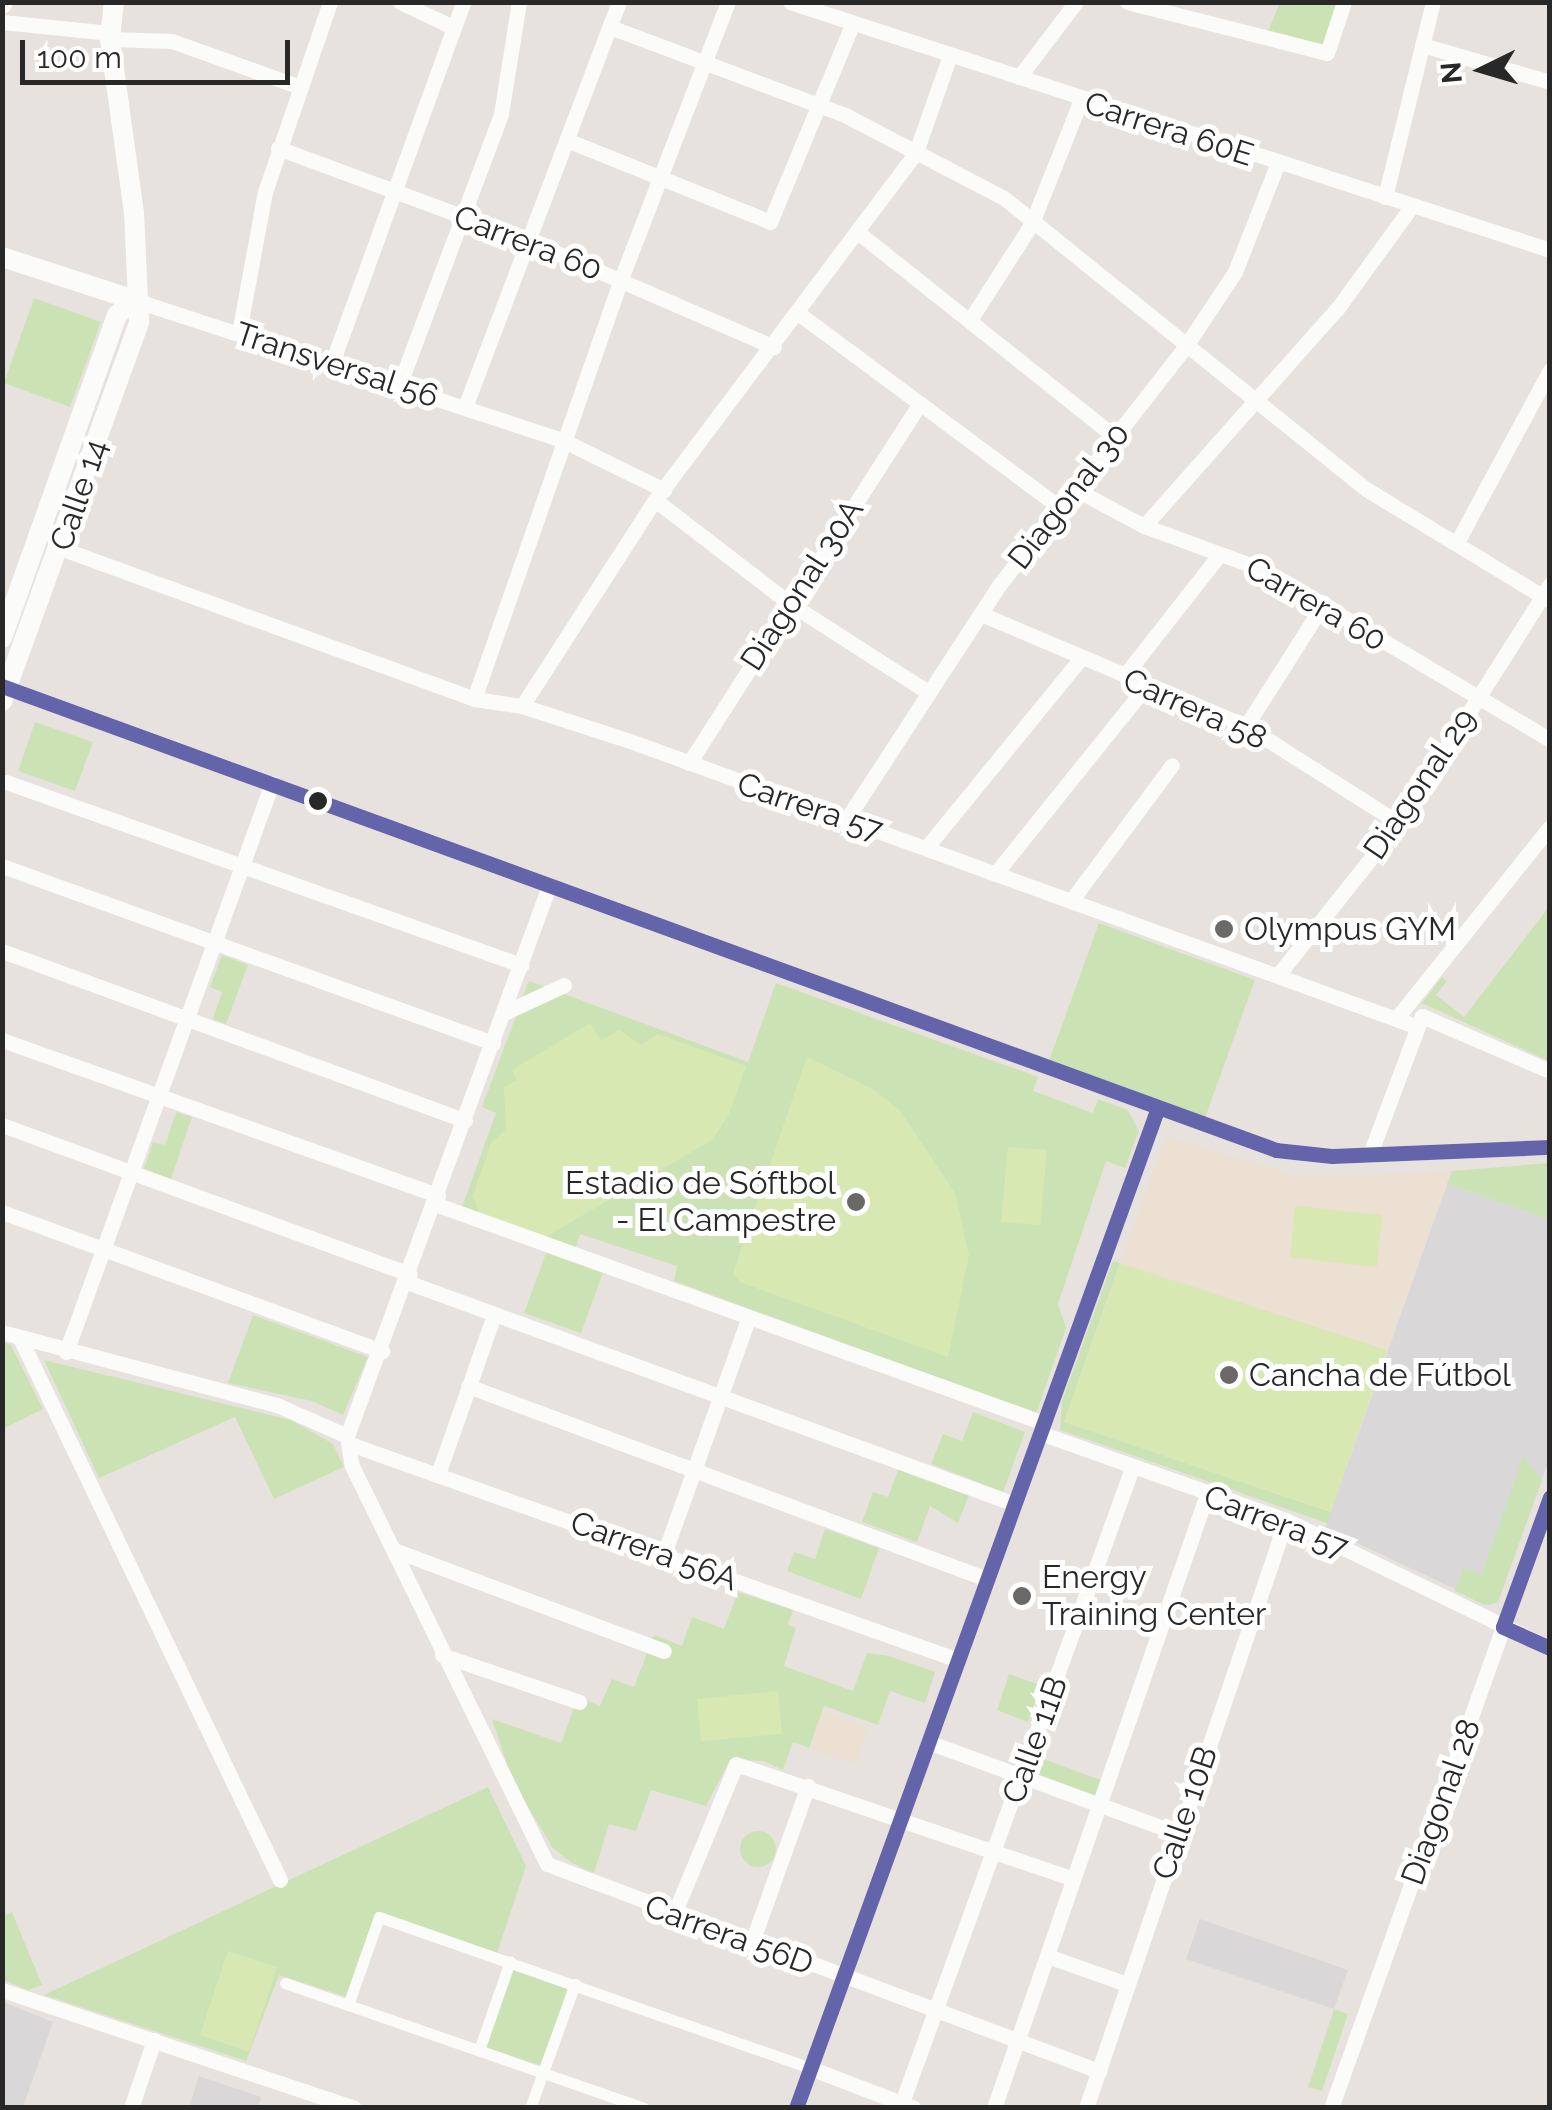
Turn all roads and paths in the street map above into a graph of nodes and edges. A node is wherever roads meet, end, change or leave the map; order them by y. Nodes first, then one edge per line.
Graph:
1 (114, 2) edge
2 (330, 2) edge
3 (400, 2) edge
4 (463, 2) edge
5 (519, 2) edge
6 (619, 2) edge
7 (728, 2) edge
8 (790, 2) edge
9 (1076, 2) edge
10 (1127, 2) edge
11 (1344, 2) edge
12 (1433, 2) edge
13 (824, 8) edge
14 (2, 22) edge
15 (453, 27) junction
16 (610, 27) junction
17 (851, 27) junction
18 (110, 36) junction
19 (1422, 46) junction
20 (949, 58) junction
21 (703, 66) junction
22 (1020, 77) junction
23 (1550, 82) edge
24 (300, 87) junction
25 (1080, 100) junction
26 (819, 108) junction
27 (569, 142) junction
28 (278, 148) junction
29 (916, 152) junction
30 (1277, 165) junction
31 (660, 177) junction
32 (393, 191) junction
33 (1385, 198) junction
34 (1411, 207) junction
35 (466, 218) junction
36 (1032, 223) junction
37 (860, 234) junction
38 (529, 242) junction
39 (1550, 250) edge
40 (2, 257) edge
41 (620, 279) junction
42 (134, 300) junction
43 (798, 313) junction
44 (970, 320) junction
45 (239, 332) junction
46 (774, 347) junction
47 (1185, 347) junction
48 (333, 360) junction
49 (1550, 370) edge
50 (400, 384) junction
51 (1257, 400) junction
52 (465, 407) junction
53 (917, 408) junction
54 (1114, 436) junction
55 (562, 440) junction
56 (1073, 488) junction
57 (660, 495) junction
58 (1058, 507) junction
59 (1144, 526) junction
60 (1457, 542) junction
61 (60, 548) junction
62 (1219, 555) junction
63 (1547, 594) edge
64 (1324, 603) junction
65 (789, 604) junction
66 (980, 614) junction
67 (2, 638) edge
68 (1080, 660) junction
69 (1125, 675) junction
70 (1147, 685) junction
71 (4, 692) edge
72 (929, 693) junction
73 (474, 699) junction
74 (1476, 701) junction
75 (522, 706) junction
76 (1246, 726) junction
77 (1550, 740) edge
78 (689, 764) junction
79 (1172, 764) dead end
80 (6, 782) dead end
81 (272, 783) junction
82 (846, 820) junction
83 (1400, 823) junction
84 (1548, 832) edge
85 (926, 848) junction
86 (2, 866) edge
87 (244, 866) junction
88 (995, 874) junction
89 (550, 886) junction
90 (1071, 901) junction
91 (216, 943) junction
92 (2, 951) edge
93 (521, 965) junction
94 (1278, 975) junction
95 (564, 985) dead end
96 (504, 1014) junction
97 (189, 1019) junction
98 (1396, 1019) junction
99 (1415, 1026) junction
100 (2, 1040) edge
101 (493, 1043) junction
102 (1550, 1071) edge
103 (160, 1096) junction
104 (1157, 1110) junction
105 (465, 1120) junction
106 (2, 1126) edge
107 (1550, 1147) edge
108 (1370, 1154) junction
109 (132, 1174) junction
110 (436, 1199) junction
111 (2, 1212) edge
112 (102, 1250) junction
113 (408, 1278) junction
114 (494, 1315) junction
115 (748, 1320) junction
116 (2, 1332) edge
117 (20, 1338) junction
118 (382, 1351) junction
119 (66, 1352) junction
120 (468, 1386) junction
121 (720, 1397) junction
122 (1042, 1428) junction
123 (348, 1440) junction
124 (1132, 1468) junction
125 (694, 1472) junction
126 (438, 1474) junction
127 (1207, 1494) junction
128 (1550, 1496) edge
129 (1014, 1504) junction
130 (1286, 1520) junction
131 (394, 1550) junction
132 (664, 1554) junction
133 (987, 1579) junction
134 (1504, 1628) junction
135 (1550, 1648) edge
136 (664, 1651) dead end
137 (442, 1655) junction
138 (958, 1660) junction
139 (578, 1702) dead end
140 (928, 1742) junction
141 (1022, 1776) junction
142 (808, 1786) junction
143 (1100, 1806) junction
144 (901, 1817) junction
145 (1177, 1833) junction
146 (993, 1850) junction
147 (1073, 1879) junction
148 (280, 1880) dead end
149 (674, 1914) junction
150 (752, 1942) junction
151 (1047, 1956) junction
152 (510, 1961) junction
153 (843, 1977) junction
154 (285, 1983) dead end
155 (575, 1984) junction
156 (1127, 1984) junction
157 (2, 1990) edge
158 (348, 2005) junction
159 (936, 2011) junction
160 (154, 2040) junction
161 (1018, 2042) junction
162 (479, 2050) junction
163 (810, 2068) junction
164 (1099, 2071) junction
165 (544, 2072) junction
166 (905, 2106) edge
167 (130, 2108) edge
168 (354, 2108) edge
169 (530, 2108) edge
170 (644, 2108) edge
171 (796, 2108) edge
172 (994, 2108) edge
173 (1086, 2108) edge
174 (1331, 2108) edge

1 - 18 street, Calle 14
2 - 24 street
3 - 15 street
4 - 15 street
5 - 35 street
6 - 16 street
7 - 21 street
8 - 13 street, Carrera 60E
9 - 22 street
10 - 11 street
12 - 19 street
13 - 17 street, Carrera 60E
14 - 18 street
15 - 32 street
16 - 21 street
16 - 27 street
17 - 20 street, Carrera 60E
17 - 26 street
18 - 24 street
18 - 42 street, Calle 14
19 - 23 street
19 - 33 street
20 - 22 street, Carrera 60E
20 - 29 street
21 - 26 street
21 - 31 street
22 - 25 street, Carrera 60E
24 - 28 street
25 - 30 street, Carrera 60E
25 - 36 street
26 - 29 street
26 - 31 street
27 - 31 street
27 - 38 street
28 - 32 street, Carrera 60
28 - 45 street
29 - 36 street
29 - 37 street
30 - 33 street, Carrera 60E
30 - 47 street, Diagonal 30
31 - 41 street
32 - 35 street, Carrera 60
32 - 48 street
33 - 34 street, Carrera 60E
34 - 39 street, Carrera 60E
34 - 51 street
35 - 38 street, Carrera 60
35 - 50 street
36 - 44 street
36 - 47 street
37 - 43 street
37 - 44 street
38 - 41 street, Carrera 60
38 - 52 street
40 - 42 street, Transversal 56
41 - 46 street, Carrera 60
41 - 55 street
42 - 45 street, Transversal 56
42 - 61 street, Calle 14
42 - 67 street, Calle 14
43 - 46 street
43 - 53 street
44 - 54 street
45 - 48 street, Transversal 56
46 - 57 street
47 - 51 street
47 - 54 street, Diagonal 30
48 - 50 street, Transversal 56
49 - 60 street
50 - 52 street, Transversal 56
51 - 59 street
51 - 60 street
52 - 55 street, Transversal 56
53 - 58 street
53 - 65 street, Diagonal 30A
54 - 56 street, Diagonal 30
55 - 57 street, Transversal 56
55 - 73 street
56 - 58 street, Diagonal 30
56 - 59 street, Carrera 60
57 - 65 street
57 - 75 street
58 - 66 street, Diagonal 30
59 - 62 street, Carrera 60
60 - 63 street
61 - 71 street, Calle 14
61 - 73 street, Carrera 57
62 - 64 street, Carrera 60
62 - 69 street
63 - 74 street, Diagonal 29
64 - 74 street, Carrera 60
64 - 76 street
65 - 72 street
65 - 78 street, Diagonal 30A
66 - 68 street, Carrera 58
66 - 72 street, Diagonal 30
68 - 69 street, Carrera 58
68 - 85 street
69 - 70 street, Carrera 58
70 - 76 street, Carrera 58
70 - 88 street
71 - 81 street
72 - 82 street, Diagonal 30
73 - 75 street, Carrera 57
74 - 77 street, Carrera 60
74 - 83 street, Diagonal 29
75 - 78 street, Carrera 57
76 - 83 street, Carrera 58
78 - 82 street, Carrera 57
79 - 90 street
80 - 87 street
81 - 87 street
81 - 89 street
82 - 85 street, Carrera 57
83 - 94 street, Diagonal 29
84 - 98 street
85 - 88 street, Carrera 57
86 - 91 street
87 - 91 street
87 - 93 street
88 - 90 street, Carrera 57
89 - 93 street
89 - 104 street
90 - 94 street, Carrera 57
91 - 97 street
91 - 101 street
92 - 97 street
93 - 96 street
94 - 98 street, Carrera 57
95 - 96 street
96 - 101 street
97 - 103 street
97 - 105 street
98 - 99 street, Carrera 57
99 - 102 street, Carrera 57
99 - 108 street
100 - 103 street, Carrera 57
101 - 105 street
103 - 109 street
103 - 110 street, Carrera 57
104 - 108 street
104 - 122 street
105 - 110 street
106 - 109 street
107 - 108 street
109 - 112 street
109 - 113 street
110 - 113 street
110 - 115 street, Carrera 57
111 - 112 street
112 - 118 street
112 - 119 street
113 - 114 street
113 - 118 street
114 - 120 street
114 - 121 street
115 - 121 street
115 - 122 street, Carrera 57
116 - 117 street, Carrera 56A
117 - 119 street, Carrera 56A
117 - 148 street
118 - 123 street
119 - 123 street, Carrera 56A
120 - 125 street
120 - 126 street
121 - 125 street
121 - 129 street
122 - 124 street, Carrera 57
122 - 129 street
123 - 126 street, Carrera 56A
123 - 131 street
124 - 127 street, Carrera 57
124 - 141 street, Calle 11B
125 - 132 street
125 - 133 street
126 - 132 street, Carrera 56A
127 - 130 street, Carrera 57
127 - 143 street
128 - 134 street, Diagonal 28
129 - 133 street
130 - 134 street, Carrera 57
130 - 145 street, Calle 10B
131 - 136 street
131 - 137 street
132 - 138 street, Carrera 56A
133 - 138 street
134 - 135 street, Carrera 57
134 - 174 street, Diagonal 28
137 - 139 street
137 - 149 street, Carrera 56D
138 - 140 street
140 - 141 street
140 - 144 street
141 - 143 street
141 - 146 street, Calle 11B
142 - 144 street
142 - 149 street
142 - 150 street
143 - 145 street
143 - 147 street
144 - 146 street
144 - 153 street
145 - 156 street, Calle 10B
146 - 147 street
146 - 159 street, Calle 11B
147 - 151 street
149 - 150 street, Carrera 56D
150 - 153 street, Carrera 56D
151 - 156 street
151 - 161 street
152 - 155 street
152 - 158 street
152 - 162 street
153 - 159 street, Carrera 56D
153 - 163 street
154 - 158 street
155 - 163 street
155 - 165 street
156 - 164 street, Calle 10B
157 - 160 street
158 - 162 street
159 - 161 street, Carrera 56D
159 - 166 street, Calle 11B
160 - 167 street
160 - 168 street
161 - 164 street, Carrera 56D
161 - 172 street
162 - 165 street
163 - 166 street
163 - 171 street
164 - 173 street, Calle 10B
165 - 169 street
165 - 170 street

